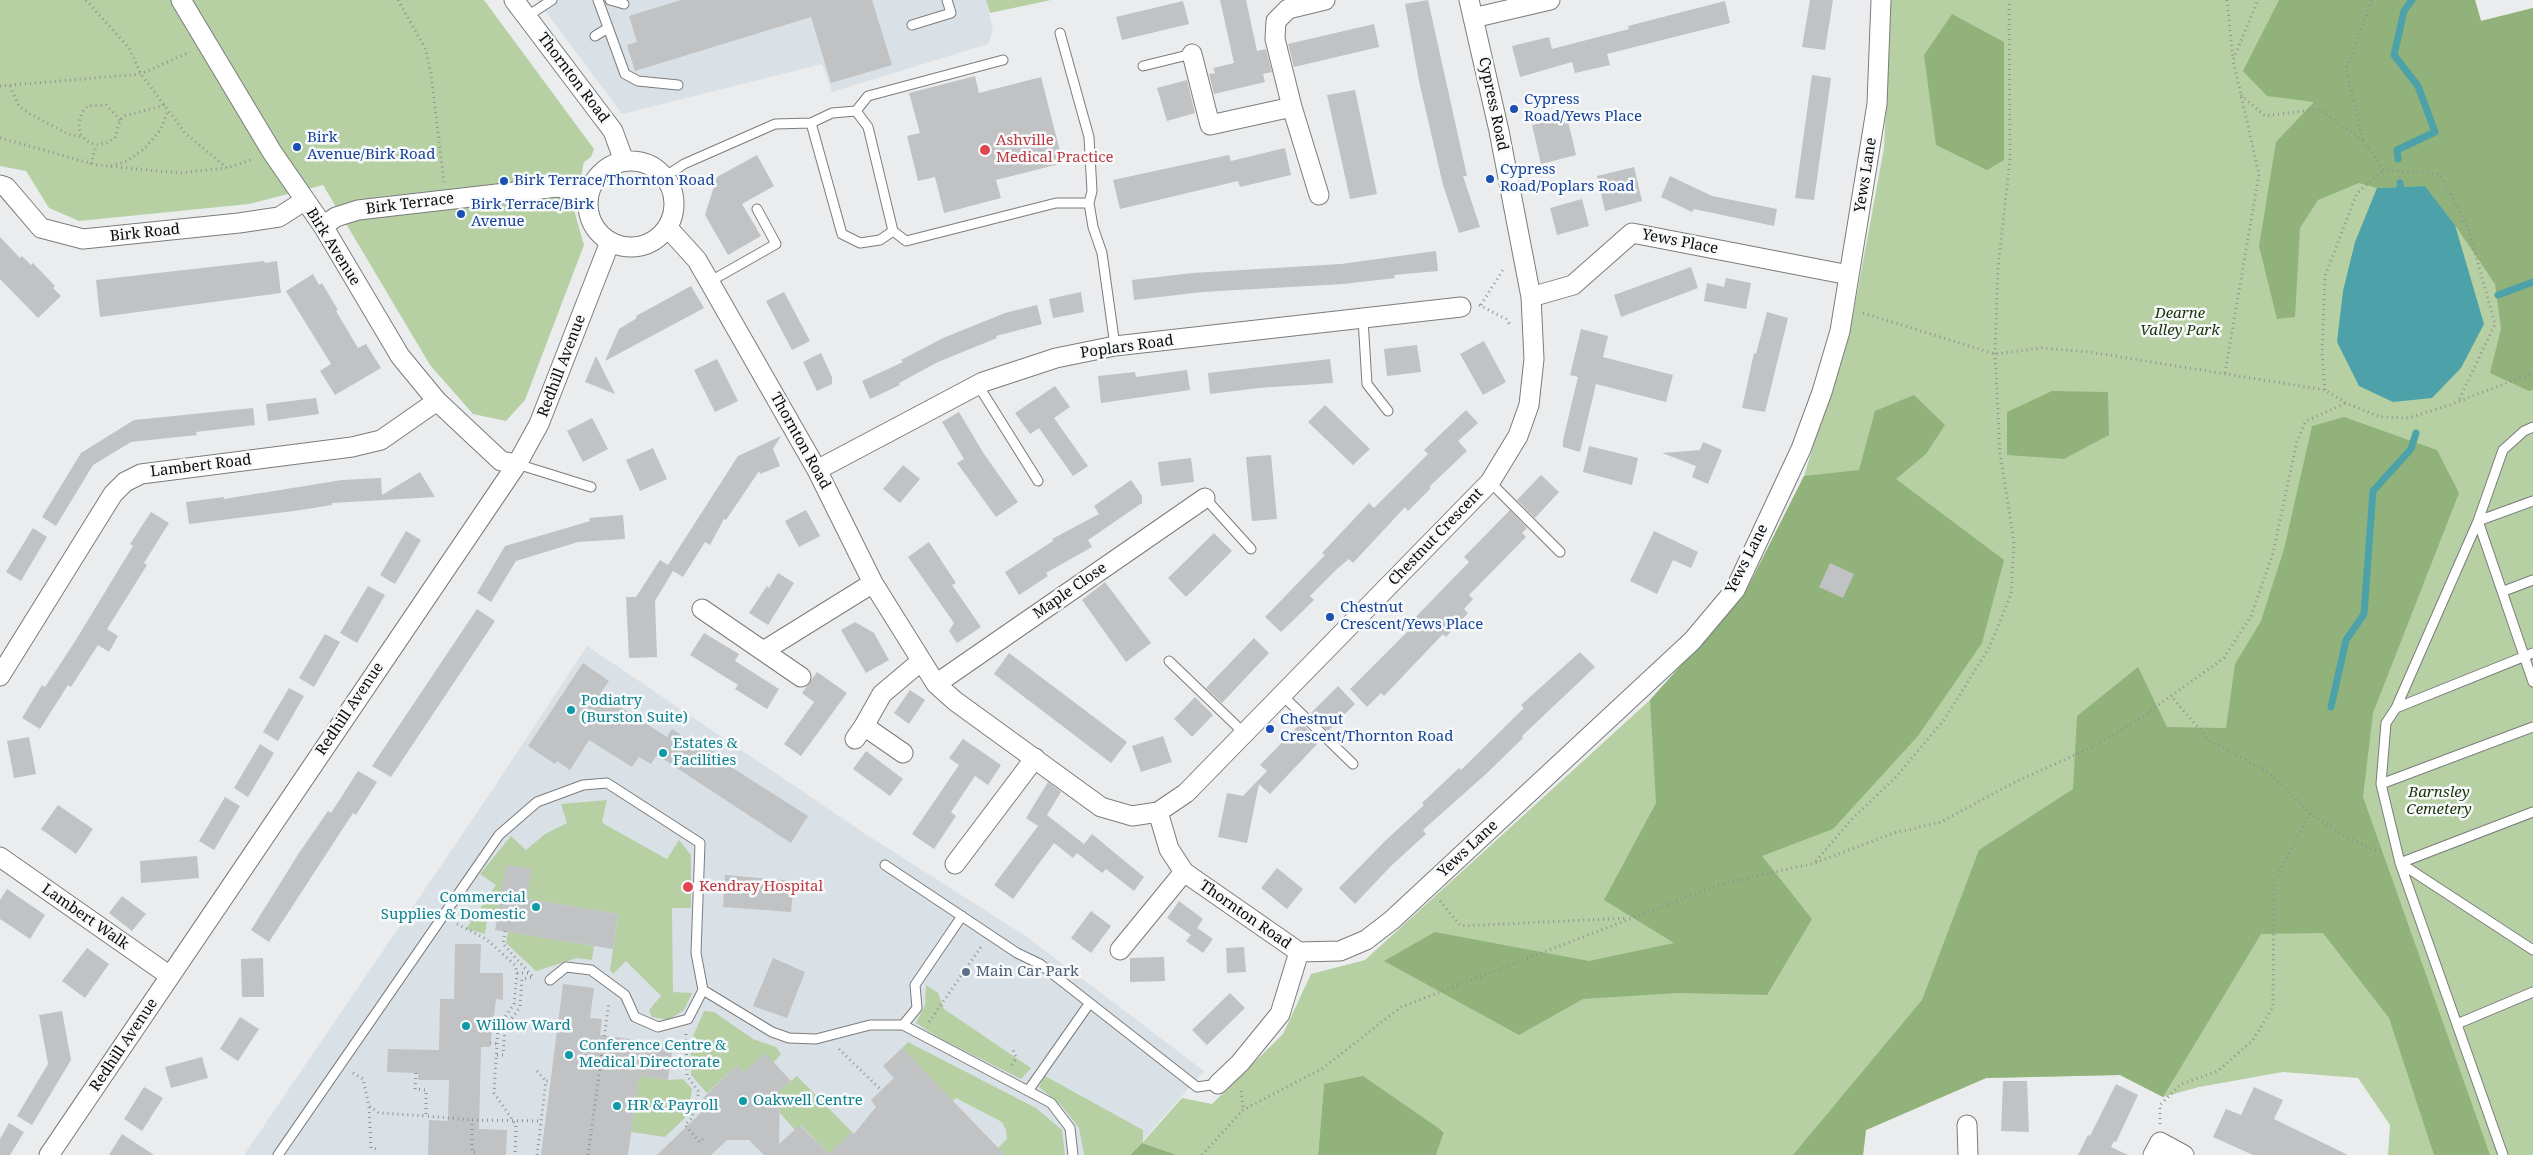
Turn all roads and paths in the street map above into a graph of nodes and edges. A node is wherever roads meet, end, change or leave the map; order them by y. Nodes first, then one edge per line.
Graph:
1 (86, 0) edge
2 (182, 0) edge
3 (398, 0) edge
4 (514, 0) edge
5 (552, 0) edge
6 (598, 0) edge
7 (610, 0) edge
8 (947, 0) edge
9 (1325, 0) edge
10 (1550, 0) edge
11 (1881, 0) edge
12 (2009, 0) edge
13 (2226, 0) edge
14 (2258, 0) edge
15 (2372, 0) edge
16 (624, 4) dead end
17 (1471, 9) edge
18 (526, 17) junction
19 (912, 25) dead end
20 (608, 28) junction
21 (1060, 33) dead end
22 (595, 36) dead end
23 (207, 40) junction
24 (1192, 54) joint
25 (1003, 60) dead end
26 (2233, 60) junction
27 (1143, 66) dead end
28 (141, 74) junction
29 (678, 85) dead end
30 (0, 86) edge
31 (10, 86) junction
32 (2241, 96) junction
33 (165, 105) junction
34 (1292, 107) junction
35 (169, 110) junction
36 (856, 111) junction
37 (120, 120) junction
38 (811, 123) junction
39 (0, 138) edge
40 (84, 138) junction
41 (2363, 141) junction
42 (96, 146) junction
43 (272, 152) junction
44 (624, 161) junction
45 (91, 164) junction
46 (109, 166) junction
47 (226, 168) junction
48 (2384, 170) junction
49 (666, 176) junction
50 (0, 185) edge
51 (589, 194) junction
52 (1320, 195) dead end
53 (446, 200) junction
54 (304, 201) junction
55 (1089, 203) junction
56 (757, 209) dead end
57 (323, 226) junction
58 (668, 228) junction
59 (893, 231) junction
60 (610, 242) junction
61 (1520, 242) junction
62 (1849, 275) junction
63 (709, 282) junction
64 (1531, 297) junction
65 (1481, 305) dead end
66 (1461, 307) dead end
67 (1845, 307) junction
68 (1364, 319) junction
69 (1114, 346) junction
70 (1995, 354) junction
71 (2533, 373) edge
72 (2225, 374) junction
73 (978, 385) junction
74 (2325, 390) junction
75 (437, 401) junction
76 (2458, 402) junction
77 (2346, 403) junction
78 (1388, 411) dead end
79 (2533, 427) edge
80 (517, 464) junction
81 (817, 470) junction
82 (1038, 481) dead end
83 (1490, 482) junction
84 (591, 487) dead end
85 (1205, 498) joint
86 (2533, 501) edge
87 (2478, 521) junction
88 (1251, 549) dead end
89 (1560, 552) dead end
90 (2533, 580) edge
91 (873, 583) junction
92 (2504, 591) junction
93 (702, 609) dead end
94 (765, 650) junction
95 (2529, 654) edge
96 (1169, 661) dead end
97 (920, 662) junction
98 (0, 676) edge
99 (801, 677) dead end
100 (2533, 682) edge
101 (936, 684) junction
102 (1281, 694) junction
103 (2171, 696) junction
104 (2396, 708) junction
105 (2533, 727) edge
106 (1244, 732) junction
107 (903, 752) dead end
108 (1035, 758) junction
109 (1353, 764) dead end
110 (2381, 784) junction
111 (1158, 812) junction
112 (2533, 812) edge
113 (2310, 813) junction
114 (0, 857) edge
115 (2400, 862) junction
116 (1815, 863) junction
117 (955, 864) dead end
118 (884, 865) dead end
119 (1184, 872) junction
120 (1435, 896) dead end
121 (443, 916) junction
122 (962, 916) junction
123 (1631, 917) junction
124 (505, 931) dead end
125 (990, 934) junction
126 (1120, 950) dead end
127 (2533, 950) edge
128 (1299, 952) junction
129 (517, 973) junction
130 (170, 976) junction
131 (533, 977) dead end
132 (550, 980) dead end
133 (611, 983) junction
134 (703, 990) junction
135 (2533, 992) edge
136 (1089, 1004) junction
137 (688, 1019) junction
138 (2457, 1024) junction
139 (903, 1025) junction
140 (921, 1034) junction
141 (833, 1043) dead end
142 (490, 1044) dead end
143 (497, 1044) junction
144 (497, 1055) junction
145 (340, 1065) junction
146 (537, 1071) dead end
147 (416, 1072) dead end
148 (1218, 1084) joint
149 (881, 1090) dead end
150 (1028, 1091) junction
151 (369, 1106) junction
152 (426, 1116) junction
153 (513, 1119) junction
154 (472, 1120) junction
155 (541, 1121) junction
156 (1967, 1125) dead end
157 (703, 1139) dead end
158 (2156, 1148) edge
159 (377, 1149) dead end
160 (475, 1152) dead end
161 (49, 1155) edge
162 (278, 1155) edge
163 (515, 1155) edge
164 (537, 1155) edge
165 (588, 1155) edge
166 (1073, 1155) edge
167 (1202, 1155) edge
168 (1968, 1155) edge
169 (2184, 1155) edge
170 (2503, 1155) edge

1 - 28 path
2 - 23 street, Birk Avenue
3 - 53 path
4 - 18 street, Thornton Road
5 - 18 lane
6 - 20 lane
7 - 16 lane
8 - 19 lane
9 - 34 street
10 - 17 street
11 - 62 street, Yews Lane
12 - 70 path
13 - 26 path
14 - 26 path
15 - 41 path
17 - 61 street, Cypress Road
18 - 44 street, Thornton Road
20 - 22 lane
20 - 29 lane
21 - 55 lane
23 - 28 path
23 - 43 street, Birk Avenue
24 - 27 lane
24 - 34 street
25 - 36 lane
26 - 32 path
28 - 31 path
28 - 33 path
30 - 31 path
31 - 40 path
32 - 41 path
32 - 72 path
33 - 35 path
33 - 37 path
34 - 52 street
35 - 46 path
35 - 47 path
36 - 38 lane
36 - 59 lane
37 - 40 path
37 - 42 path
38 - 49 lane
38 - 59 lane
39 - 45 path
40 - 42 path
41 - 48 path
42 - 45 path
43 - 47 path
43 - 54 street, Birk Avenue
44 - 49 street
44 - 51 street
45 - 46 path
46 - 47 path
48 - 74 path
48 - 76 path
49 - 58 street
50 - 54 street, Birk Road
51 - 53 street, Birk Terrace
51 - 60 street
53 - 57 street, Birk Terrace
54 - 57 street, Birk Avenue
55 - 59 lane
55 - 69 lane
56 - 63 lane
57 - 75 street, Birk Avenue
58 - 60 street
58 - 63 street, Thornton Road
60 - 80 street, Redhill Avenue
61 - 64 street, Cypress Road
61 - 65 path
62 - 64 street, Yews Place
62 - 67 street, Yews Lane
63 - 81 street, Thornton Road
64 - 83 street, Chestnut Crescent
66 - 68 street, Poplars Road
67 - 70 path
67 - 128 street, Yews Lane
68 - 69 street, Poplars Road
68 - 78 lane
69 - 73 street, Poplars Road
70 - 72 path
70 - 116 path
71 - 76 path
72 - 74 path
73 - 81 street, Poplars Road
73 - 82 lane
74 - 77 path
75 - 80 street, Birk Avenue
75 - 98 street, Lambert Road
76 - 77 path
77 - 103 path
79 - 87 lane
80 - 84 lane
80 - 130 street, Redhill Avenue
81 - 91 street, Thornton Road
83 - 89 lane
83 - 102 street, Chestnut Crescent
85 - 88 lane
85 - 101 street, Maple Close
86 - 87 lane
87 - 92 lane
87 - 104 lane
90 - 92 lane
91 - 94 street
91 - 97 street, Thornton Road
92 - 95 lane
93 - 94 street
94 - 99 street
95 - 100 lane
95 - 104 lane
96 - 106 lane
97 - 101 street, Thornton Road
97 - 107 street
101 - 108 street, Thornton Road
102 - 106 street, Chestnut Crescent
102 - 109 lane
103 - 113 path
103 - 116 path
104 - 110 lane
105 - 110 lane
106 - 111 street, Chestnut Crescent
108 - 111 street, Thornton Road
108 - 117 street
110 - 115 lane
111 - 119 street, Thornton Road
112 - 115 lane
113 - 115 path
113 - 158 path
114 - 130 street, Lambert Walk
115 - 127 lane
115 - 138 lane
116 - 123 path
118 - 122 lane
119 - 126 street, Thornton Road
119 - 128 street, Thornton Road
120 - 123 path
121 - 129 path
121 - 134 lane
121 - 145 lane
122 - 125 lane
122 - 139 lane
123 - 167 path
124 - 129 path
125 - 136 lane
125 - 140 path
128 - 148 street, Thornton Road
129 - 143 path
130 - 161 street, Redhill Avenue
131 - 144 path
132 - 133 lane
133 - 137 lane
133 - 165 path
134 - 137 lane
134 - 139 lane
135 - 138 lane
136 - 148 lane
136 - 150 lane
137 - 157 path
138 - 170 lane
139 - 140 lane
140 - 150 lane
141 - 149 path
142 - 143 path
143 - 144 path
144 - 153 path
145 - 151 path
145 - 162 lane
146 - 155 path
147 - 152 path
150 - 166 lane
151 - 152 path
151 - 159 path
152 - 154 path
153 - 154 path
153 - 155 path
153 - 163 path
154 - 160 path
155 - 164 path
156 - 168 street
158 - 169 street

